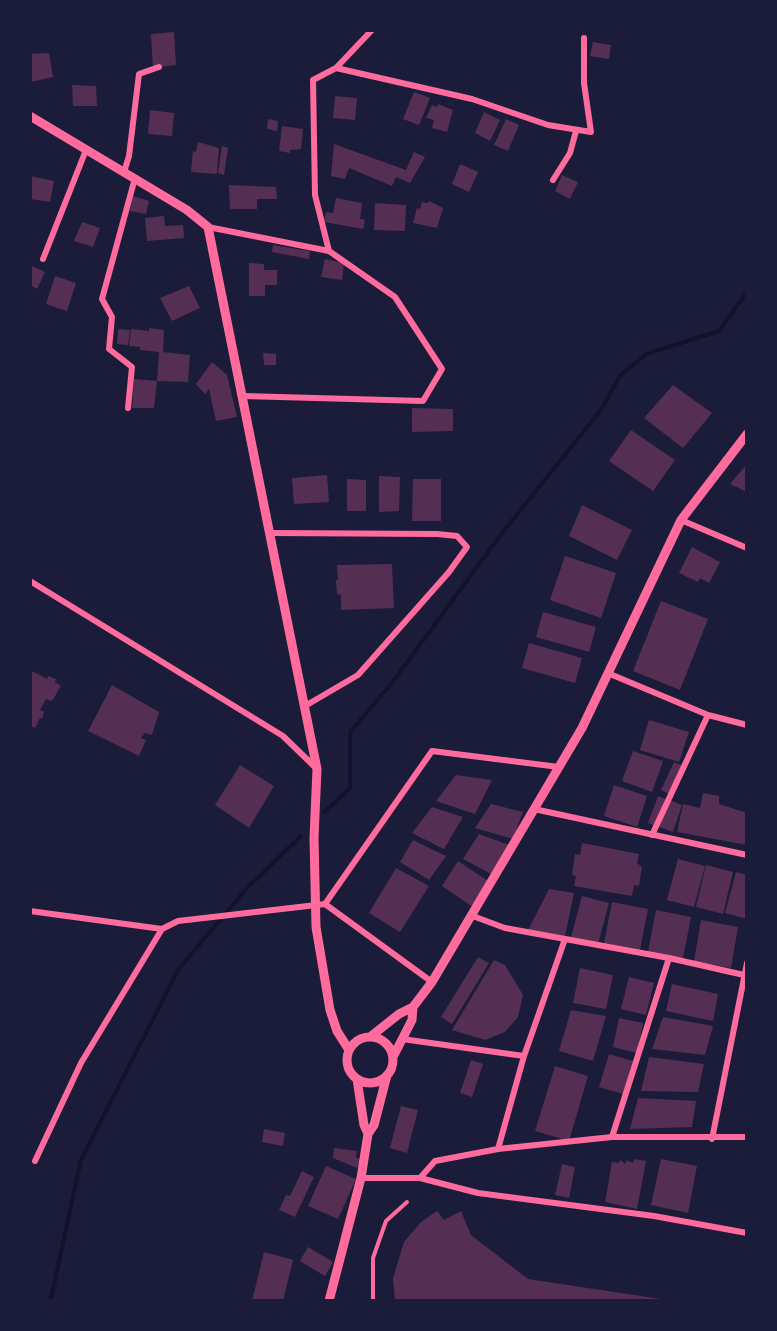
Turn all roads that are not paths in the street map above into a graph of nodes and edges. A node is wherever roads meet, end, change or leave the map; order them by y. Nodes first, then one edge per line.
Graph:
1 (372, 30) edge
2 (584, 38) dead end
3 (159, 67) dead end
4 (336, 68) junction
5 (30, 117) edge
6 (576, 131) junction
7 (86, 150) junction
8 (124, 172) junction
9 (135, 178) junction
10 (553, 180) dead end
11 (208, 227) junction
12 (329, 251) junction
13 (43, 259) dead end
14 (243, 396) junction
15 (128, 408) dead end
16 (747, 434) edge
17 (681, 520) junction
18 (270, 533) junction
19 (747, 548) edge
20 (30, 581) edge
21 (609, 674) junction
22 (305, 706) junction
23 (708, 715) junction
24 (747, 725) edge
25 (559, 767) junction
26 (317, 769) junction
27 (534, 809) junction
28 (652, 835) junction
29 (747, 855) edge
30 (321, 906) junction
31 (30, 911) edge
32 (470, 915) junction
33 (162, 929) junction
34 (564, 939) junction
35 (669, 958) junction
36 (747, 963) edge
37 (744, 975) junction
38 (432, 982) junction
39 (413, 1007) junction
40 (370, 1037) junction
41 (402, 1039) junction
42 (349, 1050) junction
43 (524, 1056) junction
44 (393, 1057) junction
45 (387, 1075) junction
46 (357, 1079) junction
47 (368, 1134) junction
48 (612, 1137) junction
49 (747, 1137) edge
50 (712, 1139) junction
51 (498, 1149) junction
52 (35, 1161) dead end
53 (361, 1178) junction
54 (420, 1178) junction
55 (407, 1202) dead end
56 (747, 1233) edge
57 (328, 1301) edge
58 (373, 1301) edge

1 - 4 street
2 - 6 street
3 - 8 street
4 - 6 street
4 - 12 street
5 - 7 street
6 - 10 street
7 - 8 street
7 - 13 street
8 - 9 street
9 - 11 street
9 - 15 street
11 - 12 street
11 - 14 street
12 - 14 street
14 - 18 street
16 - 17 street
17 - 19 street
17 - 21 street
18 - 22 street
18 - 22 street
20 - 26 street
21 - 23 street
21 - 25 street
22 - 26 street
23 - 24 street
23 - 28 street
25 - 27 street
25 - 30 street
26 - 30 street
27 - 28 street
27 - 32 street
28 - 29 street
30 - 33 street
30 - 38 street
30 - 42 street
31 - 33 street
32 - 34 street
32 - 38 street
33 - 52 street
34 - 35 street
34 - 43 street
35 - 37 street
35 - 48 street
36 - 37 street
37 - 50 street
38 - 39 street
39 - 40 street
39 - 41 street
40 - 42 street
40 - 44 street
41 - 43 street
41 - 44 street
42 - 46 street
43 - 51 street
44 - 45 street
45 - 46 street
45 - 47 street
46 - 47 street
47 - 53 street
48 - 50 street
48 - 51 street
49 - 50 street
51 - 54 street
53 - 54 street
53 - 57 street
54 - 56 street
55 - 58 lane

